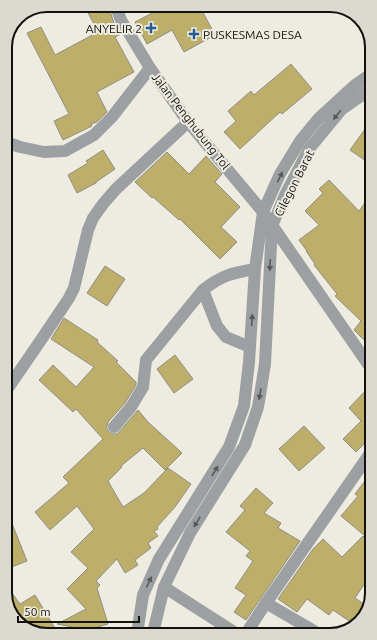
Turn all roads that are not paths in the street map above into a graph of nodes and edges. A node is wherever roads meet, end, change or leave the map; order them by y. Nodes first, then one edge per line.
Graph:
1 (118, 12) edge
2 (150, 68) junction
3 (365, 78) edge
4 (365, 93) edge
5 (188, 122) junction
6 (12, 144) edge
7 (263, 212) junction
8 (272, 226) junction
9 (255, 269) junction
10 (203, 290) junction
11 (250, 347) junction
12 (365, 361) edge
13 (12, 382) edge
14 (114, 427) dead end
15 (365, 461) edge
16 (164, 587) junction
17 (266, 603) junction
18 (138, 628) edge
19 (154, 628) edge
20 (228, 628) edge
21 (250, 628) edge
22 (309, 628) edge

1 - 2 street, Jalan Penghubung Tol
2 - 5 street, Jalan Penghubung Tol
2 - 6 street
7 -> 3 street
4 -> 8 street, Cilegon Barat
5 - 7 street, Jalan Penghubung Tol
5 - 13 street
7 - 8 street, Jalan Penghubung Tol
7 - 9 street
8 - 12 street, Jalan Penghubung Tol
8 -> 16 street, Cilegon Barat
9 - 10 street
11 -> 9 street
10 - 11 street
10 - 14 street
18 -> 11 street
15 - 17 street
16 - 19 street, Cilegon Barat
16 - 20 street
17 - 21 street
17 - 22 street

